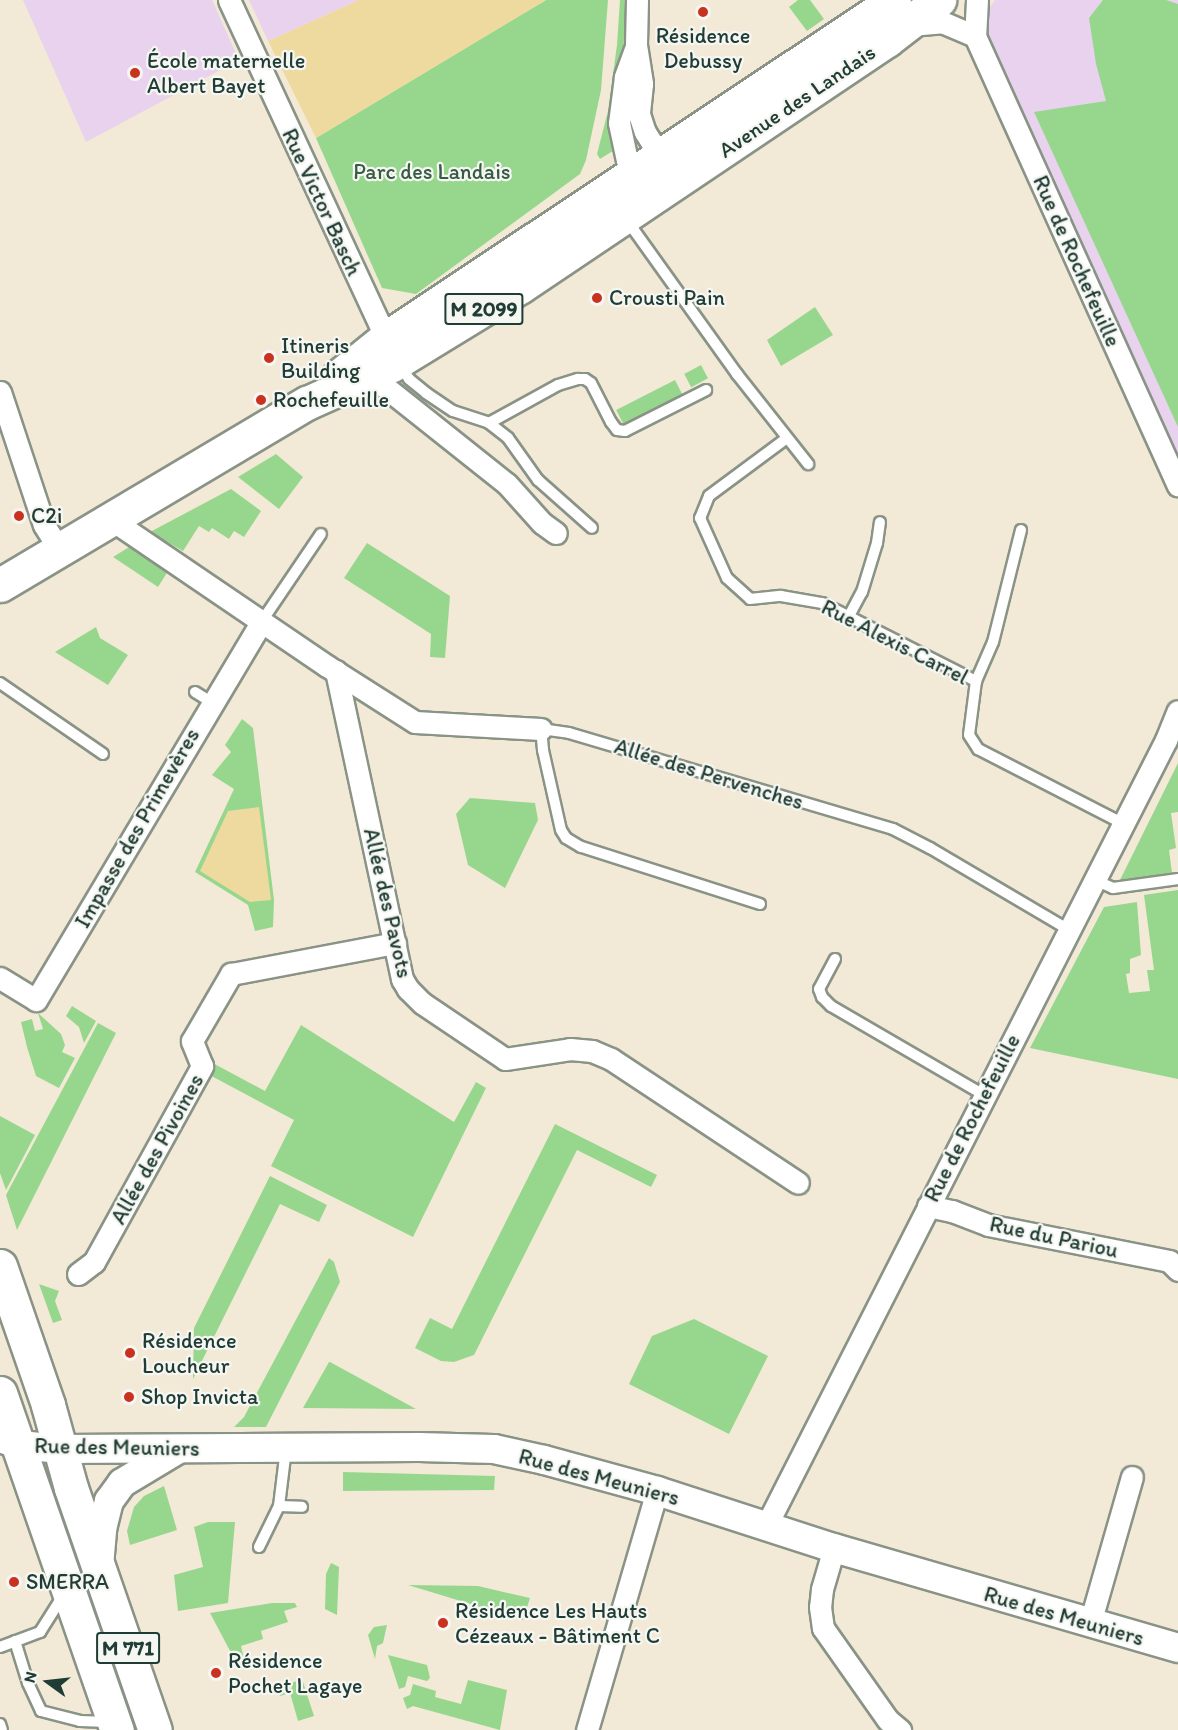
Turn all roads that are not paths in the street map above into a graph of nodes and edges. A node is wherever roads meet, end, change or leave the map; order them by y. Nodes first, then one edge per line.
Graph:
1 (229, 0) edge
2 (637, 0) edge
3 (939, 0) edge
4 (977, 0) edge
5 (901, 12) edge
6 (975, 36) junction
7 (636, 45) junction
8 (649, 176) junction
9 (625, 217) junction
10 (386, 357) junction
11 (706, 390) dead end
12 (0, 392) edge
13 (489, 423) junction
14 (787, 438) junction
15 (808, 464) dead end
16 (1177, 480) edge
17 (112, 520) junction
18 (880, 522) dead end
19 (592, 528) dead end
20 (1021, 530) dead end
21 (556, 533) dead end
22 (321, 534) dead end
23 (60, 551) junction
24 (0, 585) edge
25 (849, 616) junction
26 (262, 621) junction
27 (336, 671) junction
28 (976, 681) junction
29 (0, 682) edge
30 (1178, 711) edge
31 (541, 729) junction
32 (103, 754) dead end
33 (1124, 824) junction
34 (1178, 879) edge
35 (1095, 880) junction
36 (760, 904) dead end
37 (1069, 930) junction
38 (395, 943) junction
39 (835, 959) dead end
40 (0, 978) edge
41 (984, 1095) junction
42 (798, 1183) dead end
43 (928, 1206) junction
44 (1175, 1262) edge
45 (0, 1266) edge
46 (78, 1274) dead end
47 (0, 1393) edge
48 (10, 1441) edge
49 (60, 1449) junction
50 (286, 1449) junction
51 (177, 1450) junction
52 (1132, 1477) dead end
53 (657, 1491) junction
54 (279, 1506) junction
55 (302, 1507) dead end
56 (766, 1526) junction
57 (259, 1547) dead end
58 (834, 1548) junction
59 (99, 1566) junction
60 (67, 1588) junction
61 (1090, 1623) junction
62 (15, 1641) junction
63 (0, 1647) edge
64 (1178, 1648) edge
65 (0, 1724) edge
66 (115, 1726) edge
67 (2, 1730) edge
68 (155, 1730) edge
69 (587, 1730) edge
70 (900, 1730) edge

1 - 10 street, Rue Victor Basch
2 - 7 street
3 - 5 main road, Avenue des Landais / M 2099
4 - 6 street, Rue de Rochefeuille
5 - 6 street
5 - 8 main road, Avenue des Landais / M 2099
5 - 8 main road, Avenue des Landais / M 2099
6 - 16 street, Rue de Rochefeuille
7 - 8 street
7 - 8 street
8 - 9 main road, M 2099
8 - 10 main road, M 2099
9 - 10 main road, M 2099
9 - 14 lane
10 - 13 lane
10 - 17 main road, M 2099
10 - 21 street, Rue Victor Basch
11 - 13 lane
12 - 23 street
13 - 19 lane
14 - 15 lane
14 - 25 lane, Rue Alexis Carrel
17 - 23 main road, M 2099
17 - 26 street
18 - 25 lane
20 - 28 lane
22 - 26 lane
23 - 24 main road, M 2099
25 - 28 lane, Rue Alexis Carrel
26 - 27 street
26 - 40 street, Impasse des Primevères
27 - 31 street, Allée des Pervenches
27 - 38 street, Allée des Pavots
28 - 33 lane, Rue Alexis Carrel
29 - 32 lane
30 - 33 street, Rue de Rochefeuille
31 - 36 lane
31 - 37 lane, Allée des Pervenches
33 - 35 street, Rue de Rochefeuille
34 - 35 lane
35 - 37 street, Rue de Rochefeuille
37 - 41 street, Rue de Rochefeuille
38 - 42 street, Allée des Pavots
38 - 46 street, Allée des Pivoines
39 - 41 lane
41 - 43 street, Rue de Rochefeuille
43 - 44 street, Rue du Pariou
43 - 56 street, Rue de Rochefeuille
45 - 49 main road, M 771
47 - 48 main road, M 771
48 - 49 main road, Rue des Meuniers
48 - 60 main road, M 771
49 - 51 main road, Rue des Meuniers
49 - 59 main road, M 771
50 - 51 main road, Rue des Meuniers
50 - 53 main road, Rue des Meuniers
50 - 54 lane
51 - 59 main road
52 - 61 street
53 - 56 main road, Rue des Meuniers
53 - 69 street
54 - 55 lane
54 - 57 lane
56 - 58 main road, Rue des Meuniers
58 - 61 main road, Rue des Meuniers
58 - 70 street
59 - 68 main road, M 771
60 - 62 lane
60 - 66 main road, M 771
61 - 64 main road, Rue des Meuniers
62 - 63 lane
62 - 66 lane
65 - 67 lane

